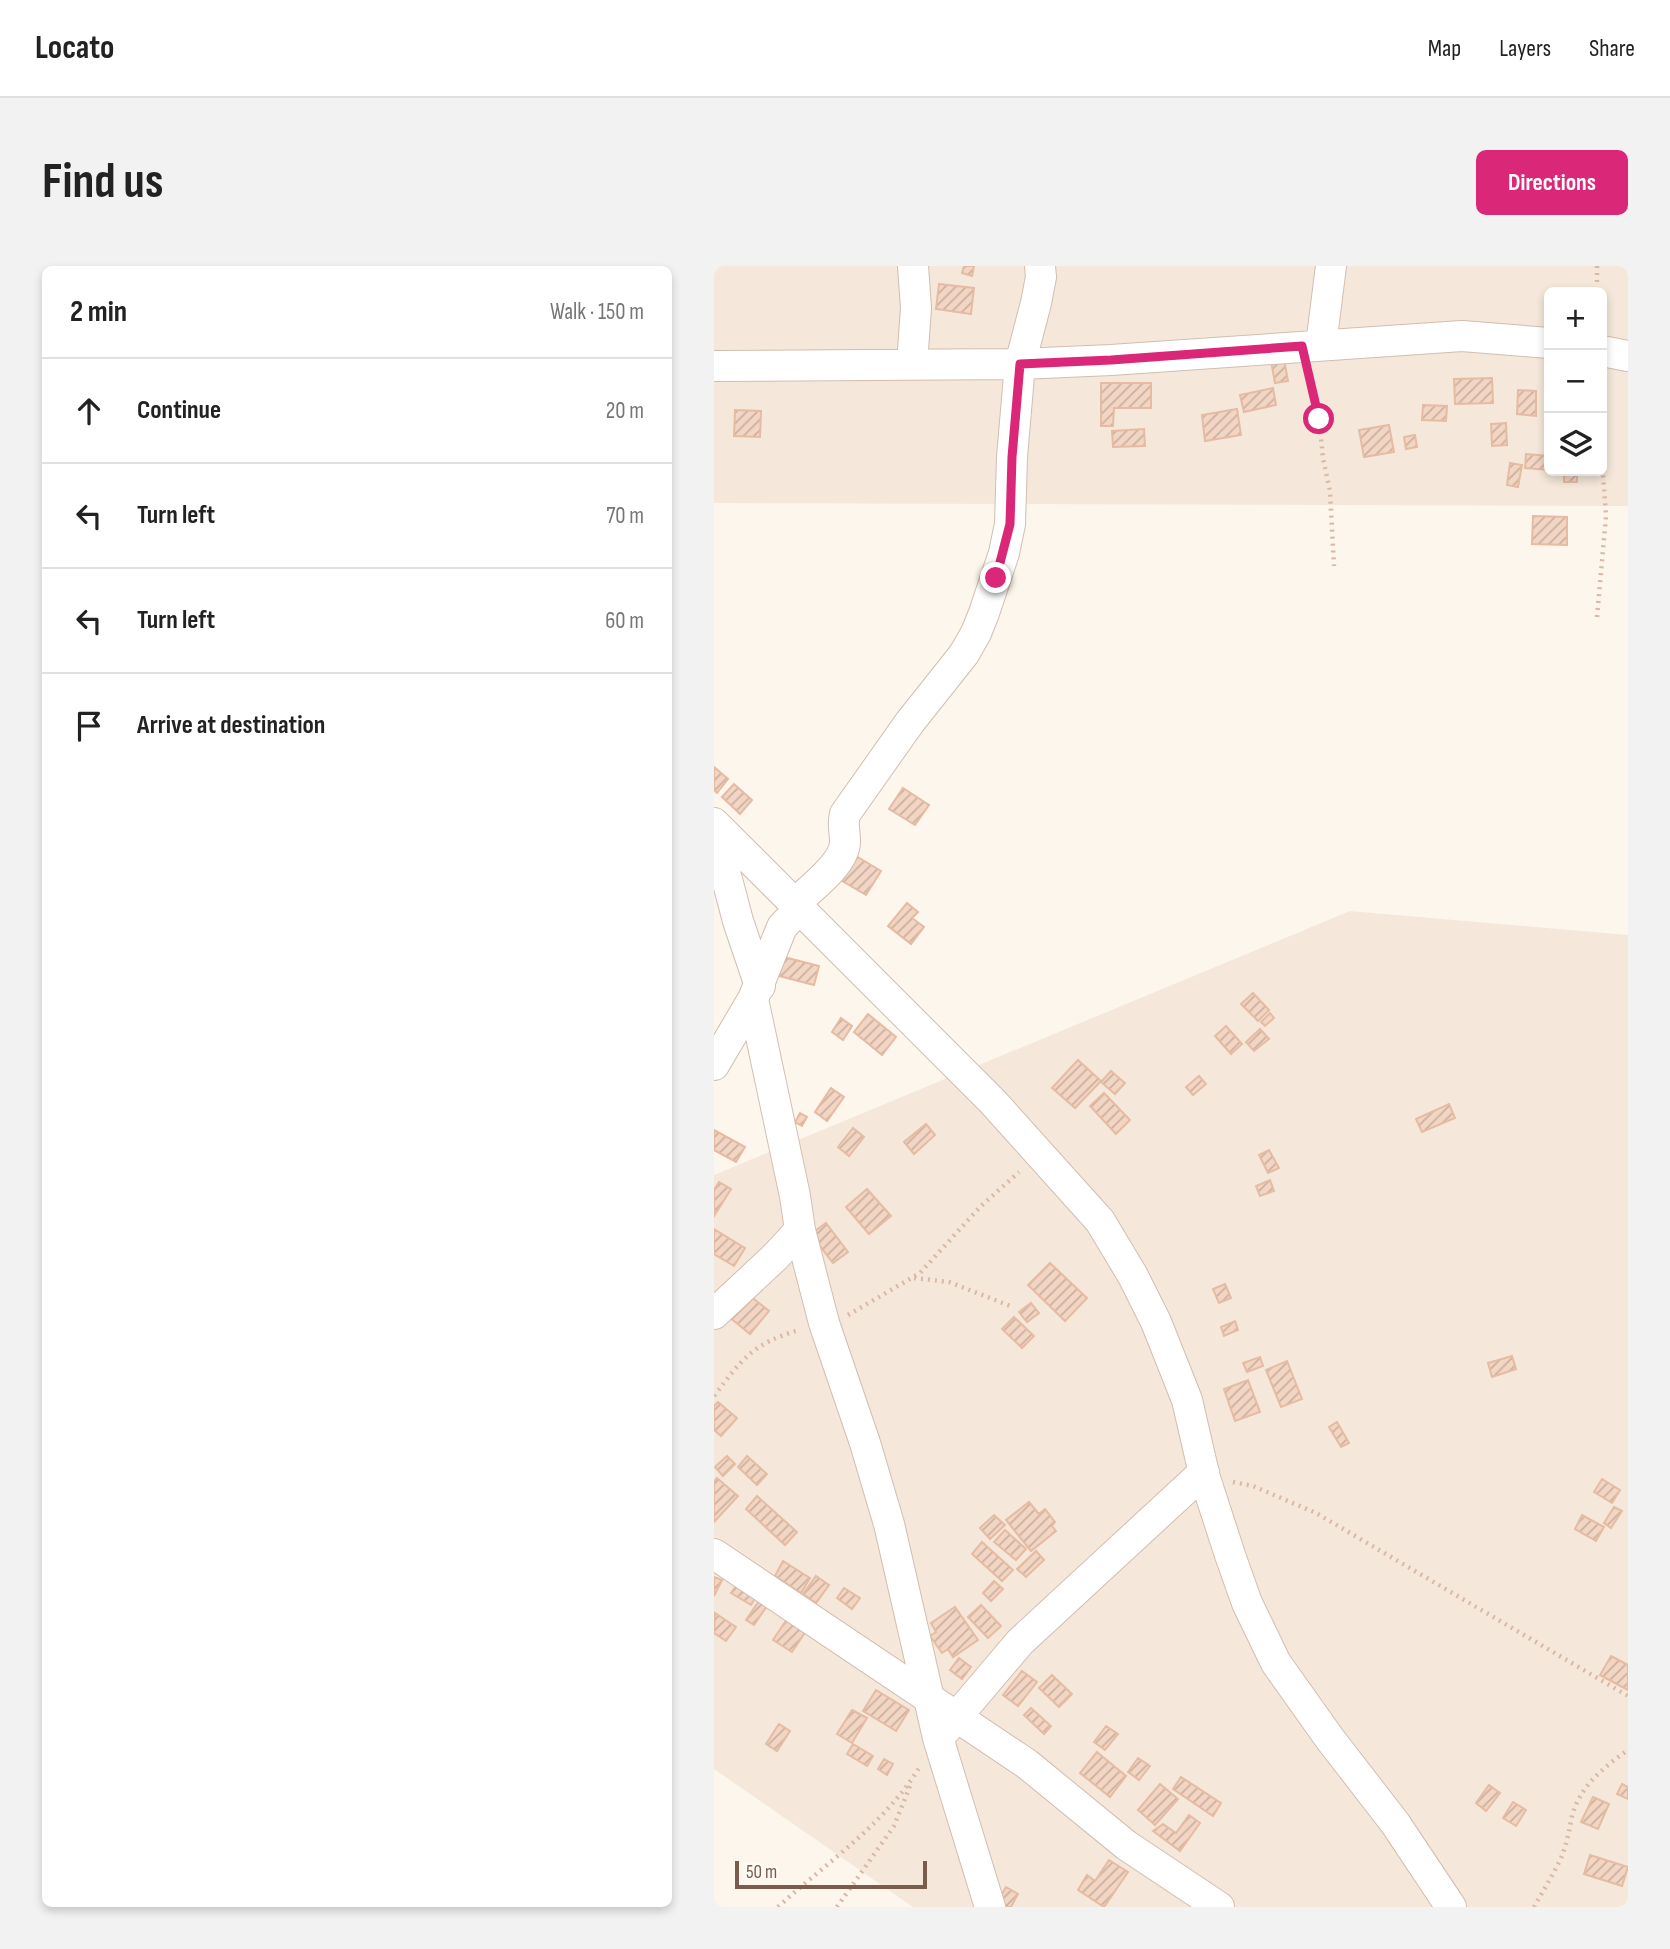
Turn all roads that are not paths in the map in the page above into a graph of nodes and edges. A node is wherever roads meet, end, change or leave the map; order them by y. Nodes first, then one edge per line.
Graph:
1 (913, 266) edge
2 (1041, 266) edge
3 (1331, 266) edge
4 (1544, 343) edge
5 (1311, 346) junction
6 (1607, 352) edge
7 (1628, 356) edge
8 (912, 364) junction
9 (1020, 364) junction
10 (714, 366) edge
11 (714, 823) edge
12 (714, 830) edge
13 (796, 906) junction
14 (756, 992) junction
15 (714, 1065) edge
16 (800, 1230) junction
17 (714, 1314) edge
18 (1204, 1475) junction
19 (714, 1555) edge
20 (930, 1701) junction
21 (947, 1728) junction
22 (990, 1907) edge
23 (1219, 1907) edge
24 (1451, 1907) edge

1 - 8 street
2 - 9 street
3 - 5 street
4 - 5 street
5 - 9 street
6 - 7 street
8 - 9 street
8 - 10 street
9 - 13 street
11 - 13 street
12 - 14 street
13 - 14 street
13 - 18 street
14 - 15 street
14 - 16 street
16 - 17 street
16 - 20 street
18 - 21 street
18 - 24 street
19 - 20 street
20 - 21 street
21 - 22 street
21 - 23 street

